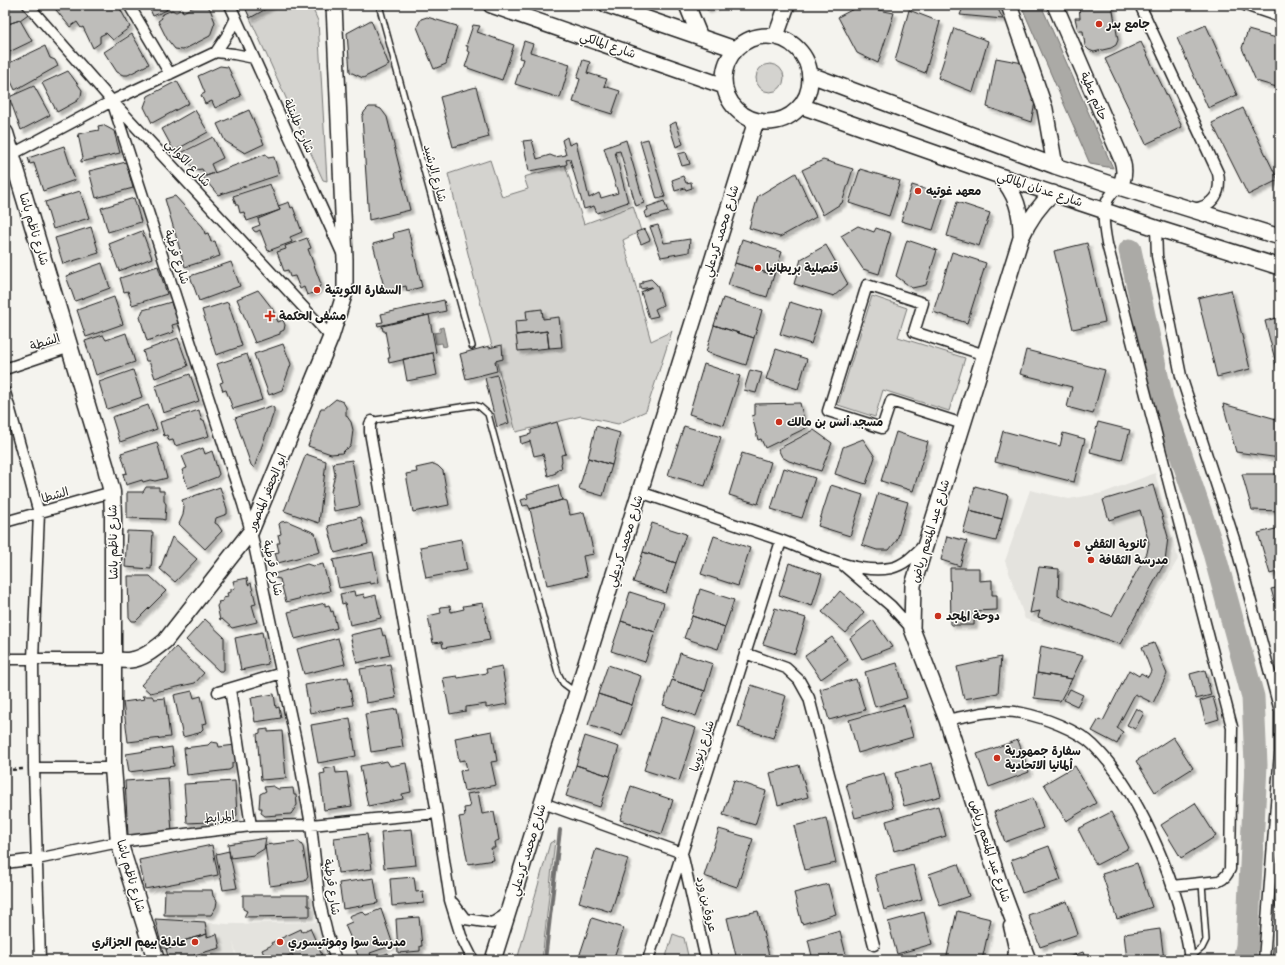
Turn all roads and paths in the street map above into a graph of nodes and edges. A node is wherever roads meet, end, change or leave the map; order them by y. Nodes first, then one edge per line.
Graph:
1 (28, 5) edge
2 (129, 5) edge
3 (230, 5) edge
4 (334, 5) edge
5 (379, 5) edge
6 (491, 5) edge
7 (607, 5) edge
8 (687, 5) edge
9 (787, 5) edge
10 (1009, 5) edge
11 (1055, 5) edge
12 (1140, 5) edge
13 (1245, 5) edge
14 (1280, 17) edge
15 (236, 18) junction
16 (776, 36) junction
17 (700, 37) junction
18 (735, 49) junction
19 (216, 52) junction
20 (254, 58) junction
21 (170, 74) junction
22 (810, 75) junction
23 (724, 86) junction
24 (112, 101) junction
25 (802, 106) junction
26 (756, 121) junction
27 (5, 133) edge
28 (8, 157) edge
29 (1055, 166) junction
30 (1000, 176) junction
31 (1119, 187) junction
32 (1054, 193) junction
33 (1193, 209) junction
34 (1104, 210) junction
35 (1156, 228) junction
36 (1280, 236) edge
37 (1021, 238) junction
38 (345, 259) junction
39 (1280, 267) edge
40 (331, 337) junction
41 (472, 346) dead end
42 (70, 347) junction
43 (985, 354) junction
44 (5, 369) edge
45 (5, 392) edge
46 (372, 422) joint
47 (963, 424) junction
48 (112, 492) junction
49 (640, 492) junction
50 (39, 513) junction
51 (5, 522) edge
52 (251, 531) junction
53 (781, 540) junction
54 (925, 544) junction
55 (841, 564) junction
56 (912, 629) junction
57 (745, 653) junction
58 (5, 659) edge
59 (33, 659) junction
60 (114, 659) junction
61 (282, 673) junction
62 (230, 689) junction
63 (218, 692) dead end
64 (577, 693) junction
65 (947, 720) junction
66 (34, 768) junction
67 (113, 768) junction
68 (5, 770) edge
69 (543, 803) junction
70 (437, 813) junction
71 (311, 825) junction
72 (251, 826) junction
73 (119, 842) junction
74 (682, 854) junction
75 (37, 859) junction
76 (5, 863) edge
77 (1202, 883) junction
78 (1000, 885) junction
79 (1172, 886) junction
80 (450, 900) junction
81 (508, 913) junction
82 (874, 945) dead end
83 (1190, 959) edge
84 (40, 960) edge
85 (156, 960) edge
86 (336, 960) edge
87 (473, 960) edge
88 (494, 960) edge
89 (648, 960) edge
90 (706, 960) edge
91 (1013, 960) edge
92 (1028, 960) edge
93 (1264, 960) edge

1 - 24 street, شارع الكوابي
2 - 21 street
3 - 15 street, شارع طليتلة
4 - 38 main road, ابو الجعفر المنصور
5 - 41 lane, شارع الرشيد
6 - 23 main road, شارع المالكي
7 - 17 main road
8 - 17 main road
9 - 16 main road
10 - 29 main road
11 - 31 main road, حاتم عطية
12 - 33 street
13 - 14 street
15 - 19 street
15 - 20 street, شارع طليتلة
16 - 18 main road
16 - 22 main road
17 - 18 main road
18 - 23 main road
19 - 20 street
19 - 21 street
20 - 38 street, شارع طليتلة
21 - 24 street
22 - 25 main road
22 - 29 main road
23 - 26 main road
24 - 28 street
24 - 40 street, شارع الكوابي
24 - 52 street, شارع قرطبة
25 - 26 main road
25 - 30 main road, شارع عدنان المالكي
26 - 49 main road, شارع محمد كردعلي
27 - 28 main road, شارع ناظم باشا
28 - 42 main road, شارع ناظم باشا
29 - 31 main road
30 - 32 main road, شارع عدنان المالكي
30 - 37 main road, شارع عبد المنعم رياض
31 - 33 main road
31 - 34 street
32 - 34 main road, شارع عدنان المالكي
32 - 37 main road, شارع عبد المنعم رياض
33 - 36 main road
34 - 35 main road, شارع عدنان المالكي
34 - 77 street
35 - 39 main road, شارع عدنان المالكي
35 - 93 street
37 - 43 main road, شارع عبد المنعم رياض
38 - 40 main road, ابو الجعفر المنصور
40 - 52 main road, ابو الجعفر المنصور
42 - 44 street, الشطة
42 - 48 main road, شارع ناظم باشا
43 - 47 main road, شارع عبد المنعم رياض
43 - 47 street
45 - 50 street
46 - 64 lane
46 - 70 street
47 - 54 main road, شارع عبد المنعم رياض
48 - 50 street, الشطا
48 - 60 main road, شارع ناظم باشا
49 - 53 street
49 - 64 main road, شارع محمد كردعلي
50 - 51 street, الشطا
50 - 59 street
52 - 60 main road, ابو الجعفر المنصور
52 - 61 street, شارع قرطبة
53 - 55 street
53 - 57 street, شارع زنوبيا
54 - 55 street
54 - 56 main road, شارع عبد المنعم رياض
55 - 56 street
56 - 65 main road, شارع عبد المنعم رياض
57 - 74 street, شارع زنوبيا
57 - 82 street
58 - 59 street
59 - 60 street
59 - 66 street
60 - 67 main road, شارع ناظم باشا
61 - 62 street
61 - 71 street, شارع قرطبة
62 - 63 street
62 - 72 street
64 - 69 main road, شارع محمد كردعلي
65 - 78 main road, شارع عبد المنعم رياض
65 - 79 street
66 - 67 street
66 - 68 path
66 - 75 street
67 - 73 main road, شارع ناظم باشا
69 - 74 street
69 - 81 main road, شارع محمد كردعلي
70 - 71 street, المرابط
70 - 80 street
71 - 72 street, المرابط
71 - 86 street, شارع قرطبة
72 - 73 street, المرابط
73 - 75 street, المرابط
73 - 85 main road, شارع ناظم باشا
74 - 89 street, شارع زنوبيا
74 - 90 street, عروة بن ورد
75 - 76 street, المرابط
75 - 84 street
77 - 79 street
77 - 83 lane
78 - 91 street
78 - 92 main road, شارع عبد المنعم رياض
79 - 83 street
80 - 81 street
80 - 87 street
81 - 88 main road, شارع محمد كردعلي

